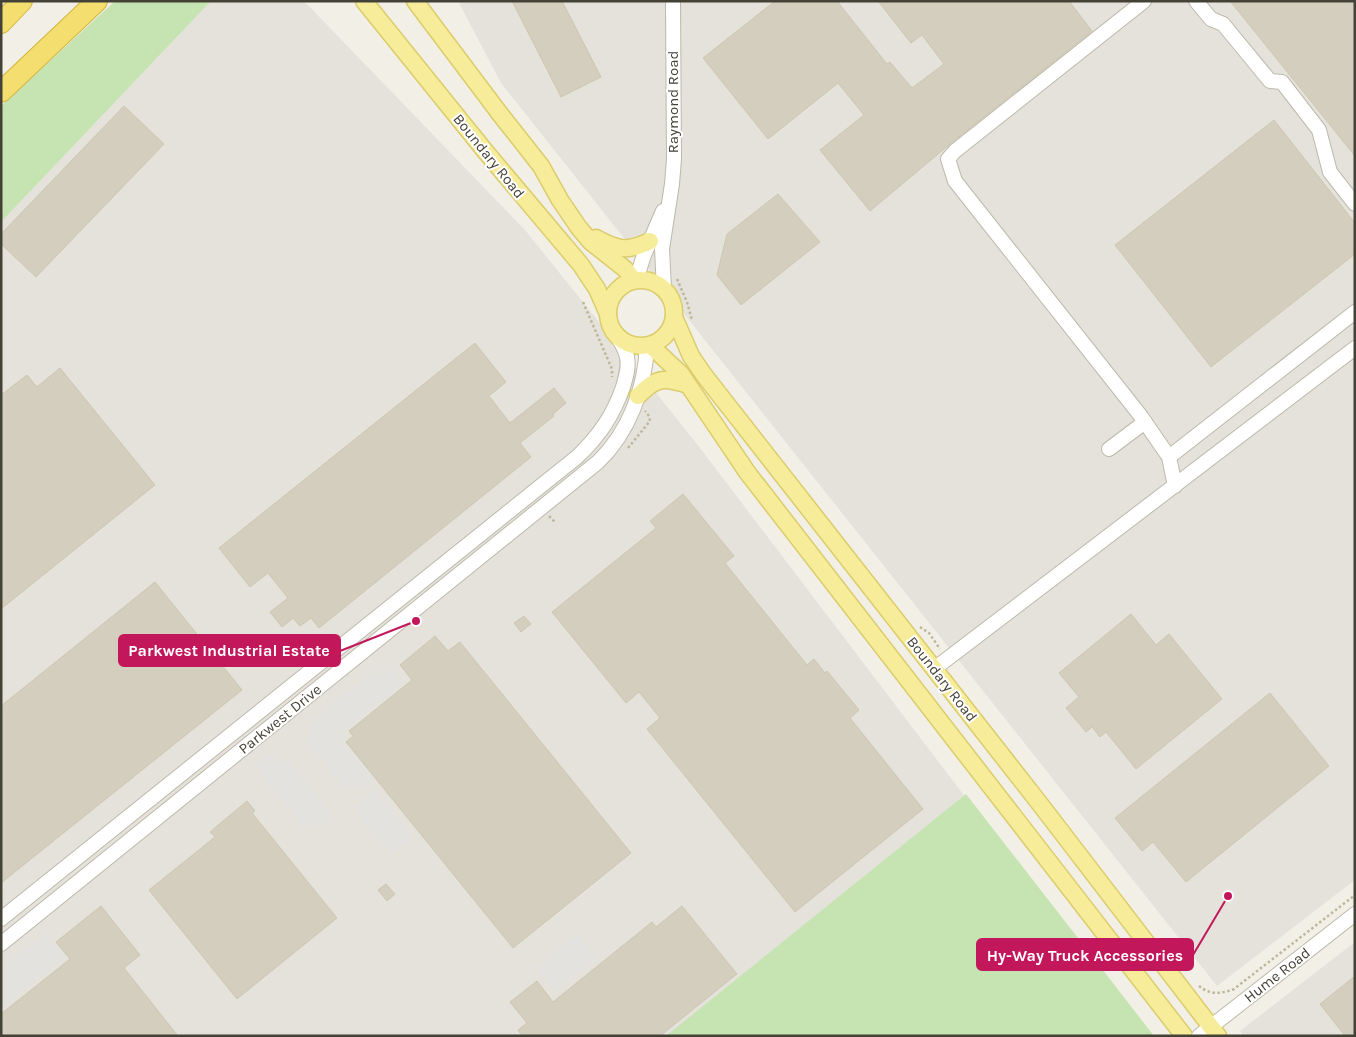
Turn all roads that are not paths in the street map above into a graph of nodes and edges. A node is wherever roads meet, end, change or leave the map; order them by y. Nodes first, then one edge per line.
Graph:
1 (22, 1) edge
2 (97, 1) edge
3 (364, 1) edge
4 (415, 1) edge
5 (673, 1) edge
6 (1144, 1) edge
7 (1196, 1) edge
8 (1, 23) edge
9 (1, 92) edge
10 (668, 202) junction
11 (1355, 204) edge
12 (579, 228) junction
13 (650, 241) junction
14 (635, 280) junction
15 (664, 289) junction
16 (1355, 312) edge
17 (608, 314) junction
18 (674, 318) junction
19 (617, 336) junction
20 (649, 345) junction
21 (1355, 348) edge
22 (688, 385) junction
23 (638, 396) junction
24 (1145, 422) junction
25 (1109, 449) dead end
26 (1169, 457) junction
27 (1175, 486) junction
28 (439, 569) junction
29 (449, 582) junction
30 (940, 664) junction
31 (1355, 914) edge
32 (1, 919) edge
33 (1, 944) edge
34 (1210, 1033) edge
35 (1184, 1036) edge

1 - 8 highway
2 - 9 highway
3 - 17 main road, Boundary Road
4 - 12 main road
5 - 10 street, Raymond Road
6 - 24 street
7 - 11 street
10 - 13 street, Raymond Road
10 - 15 street, Raymond Road
12 - 13 main road
12 - 14 main road
13 - 14 street, Raymond Road
14 - 15 main road
14 - 17 main road
15 - 18 main road
16 - 26 street
17 - 19 main road
18 - 20 main road
18 - 30 main road, Boundary Road
19 - 20 main road
19 - 28 street, Parkwest Drive
20 - 22 main road, Boundary Road
20 - 23 street, Parkwest Drive
21 - 27 street
22 - 23 main road
22 - 35 main road, Boundary Road
23 - 29 street, Parkwest Drive
24 - 25 street
24 - 26 street
26 - 27 street
27 - 30 street
28 - 29 street
28 - 32 street, Parkwest Drive
29 - 33 street, Parkwest Drive
30 - 34 main road, Boundary Road
31 - 34 street, Hume Road

